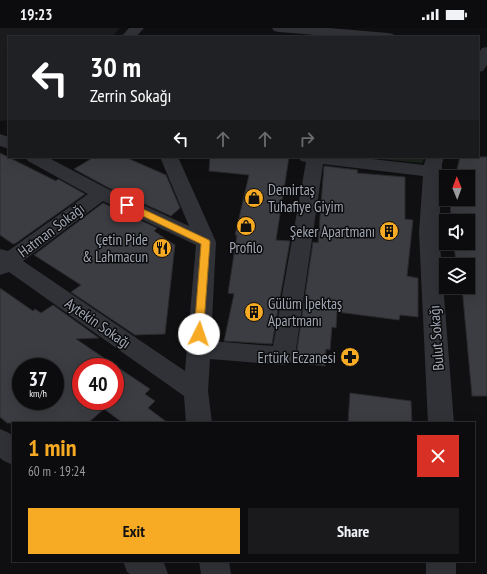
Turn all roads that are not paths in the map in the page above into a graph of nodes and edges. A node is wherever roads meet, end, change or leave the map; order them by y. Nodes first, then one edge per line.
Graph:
1 (137, 28) edge
2 (279, 28) edge
3 (129, 36) edge
4 (372, 36) edge
5 (487, 50) edge
6 (479, 66) edge
7 (36, 158) edge
8 (169, 158) edge
9 (311, 158) edge
10 (434, 164) edge
11 (101, 193) junction
12 (206, 242) junction
13 (3, 262) edge
14 (198, 350) junction
15 (196, 391) junction
16 (199, 422) edge
17 (441, 422) edge
18 (0, 441) edge
19 (12, 452) edge
20 (139, 562) edge
21 (214, 562) edge
22 (442, 562) edge
23 (154, 574) edge
24 (216, 574) edge
25 (441, 574) edge

1 - 3 street
2 - 4 street
5 - 6 street
7 - 11 street
8 - 12 street
9 - 10 street
9 - 14 street
10 - 17 street, Bulut Sokağı
11 - 12 street
11 - 13 street, Hatman Sokağı
12 - 14 street
13 - 15 street, Aytekin Sokağı
14 - 15 street
15 - 16 street
18 - 19 street
20 - 23 street
21 - 24 street
22 - 25 street

